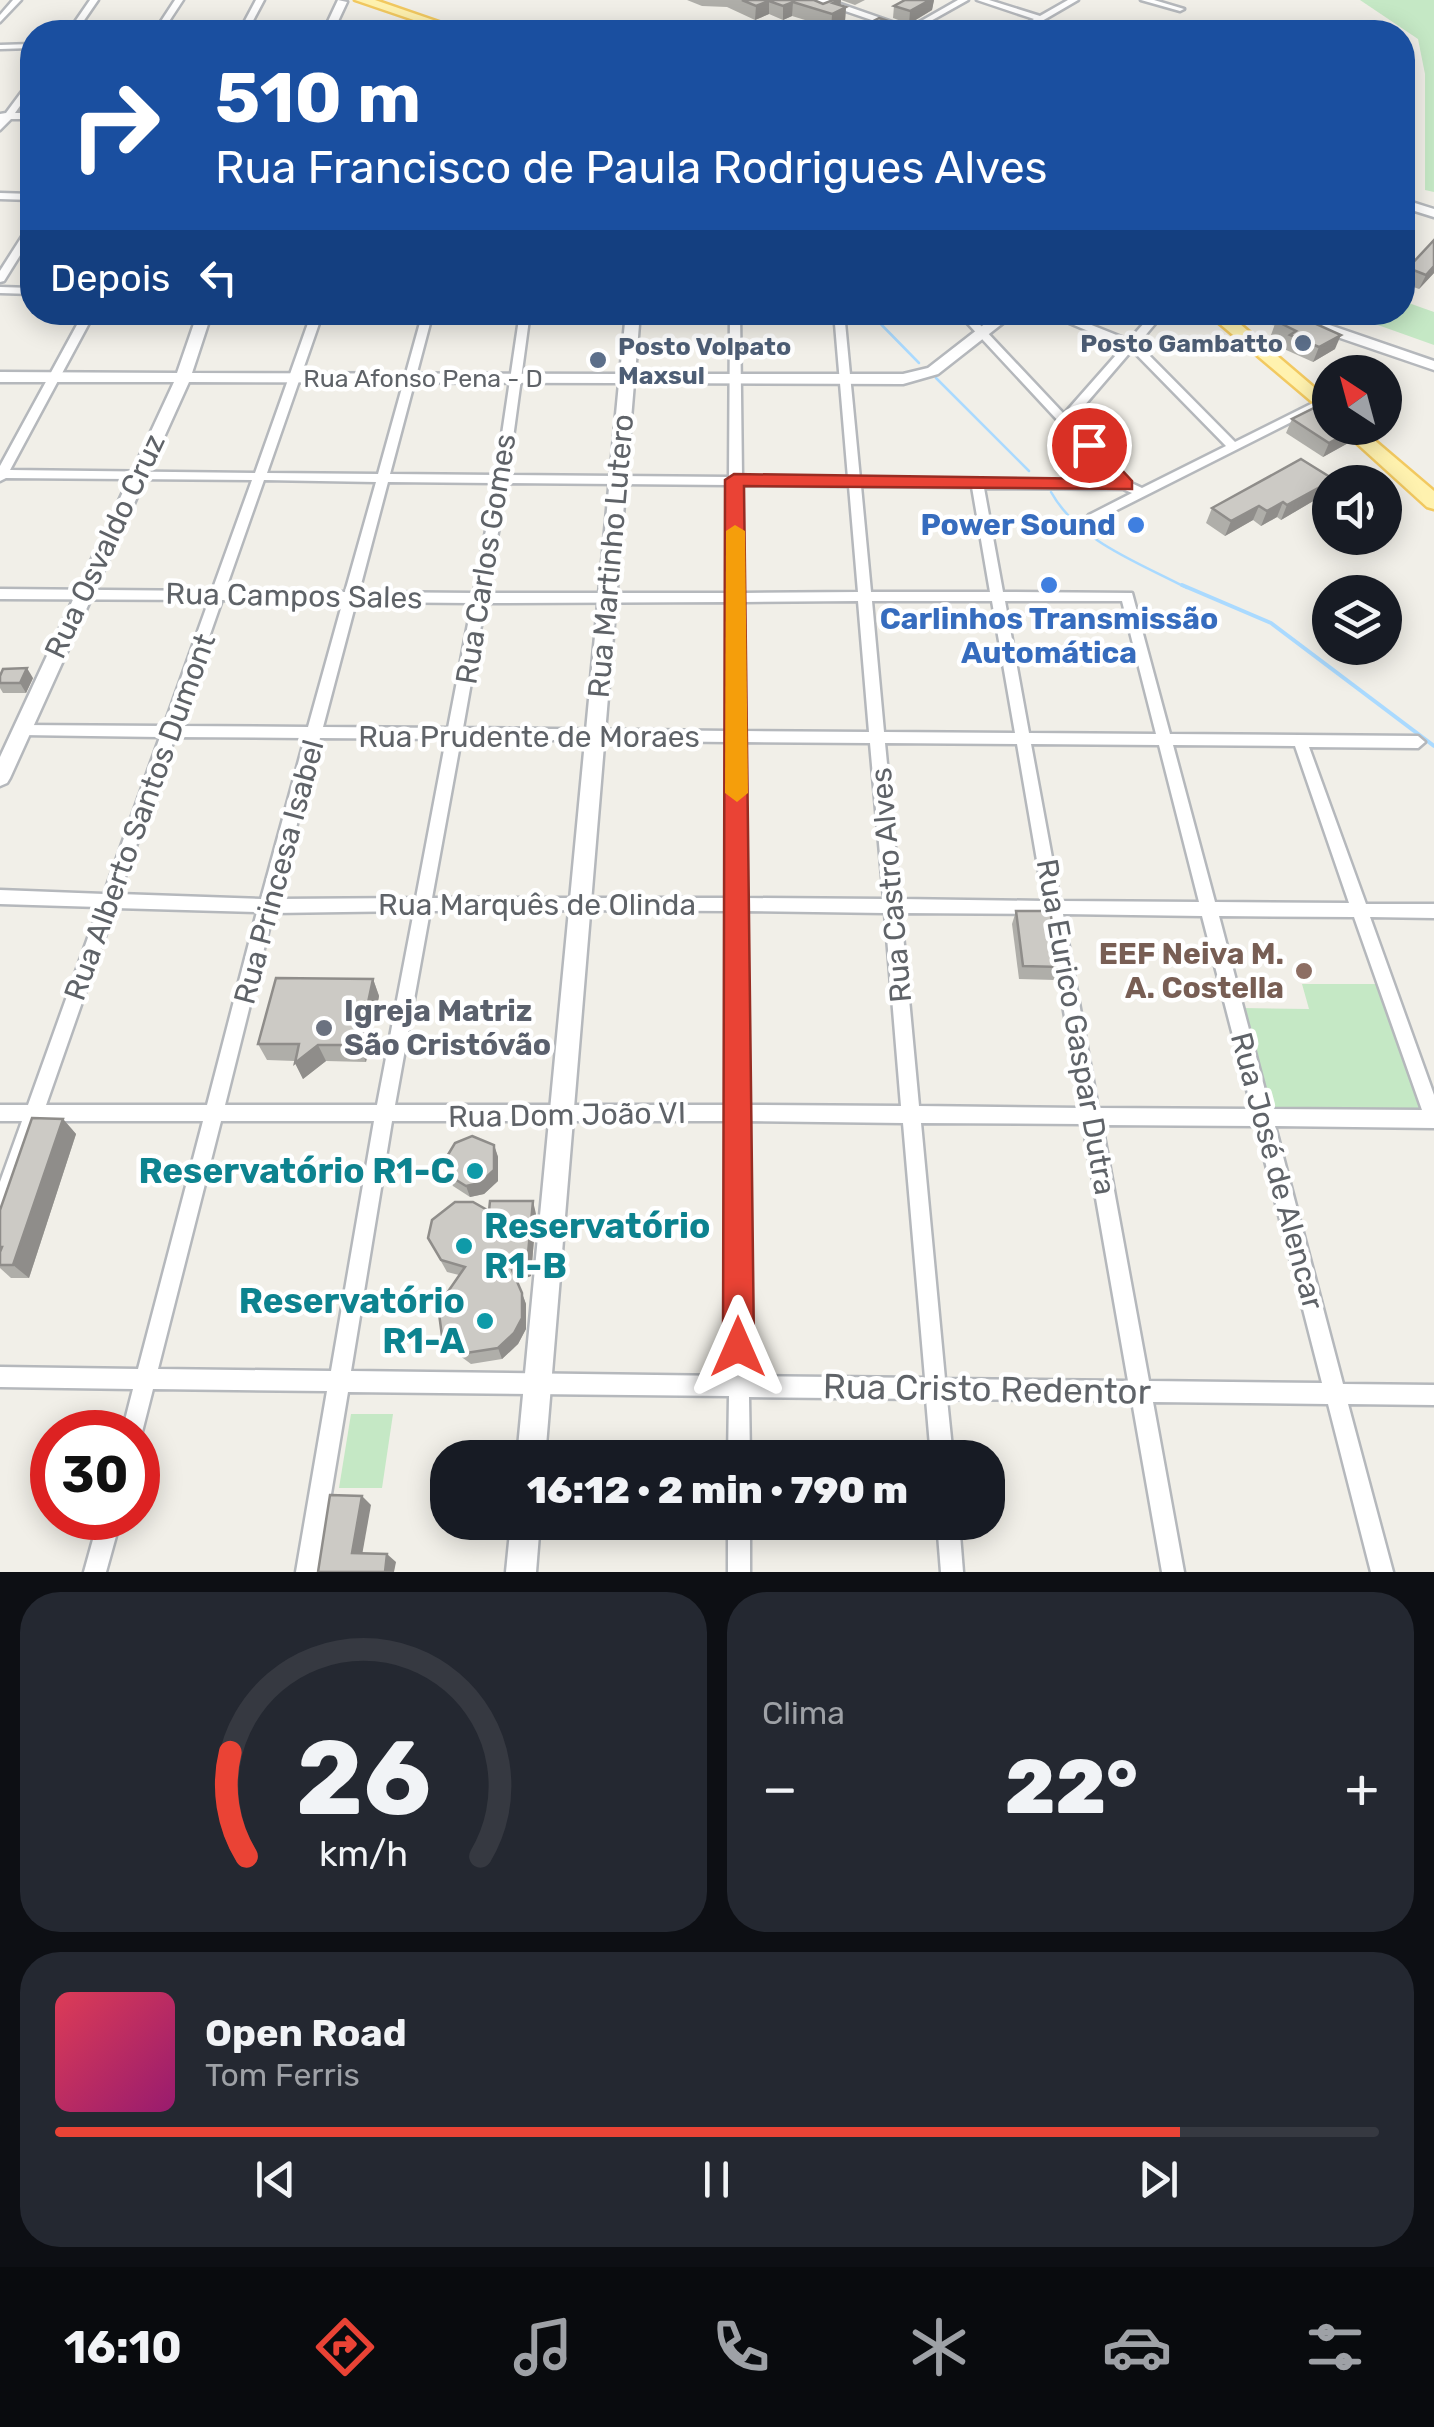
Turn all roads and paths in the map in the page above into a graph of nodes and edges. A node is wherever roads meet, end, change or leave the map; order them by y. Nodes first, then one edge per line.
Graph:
1 (17, 0) edge
2 (362, 0) edge
3 (964, 0) edge
4 (981, 0) edge
5 (1074, 0) edge
6 (1145, 0) edge
7 (339, 1) edge
8 (816, 2) edge
9 (1180, 9) dead end
10 (1041, 19) joint
11 (0, 20) edge
12 (389, 20) edge
13 (424, 20) edge
14 (860, 20) edge
15 (873, 20) edge
16 (931, 20) edge
17 (4, 116) edge
18 (0, 127) edge
19 (20, 248) edge
20 (0, 279) edge
21 (83, 325) edge
22 (200, 325) edge
23 (313, 325) edge
24 (425, 325) edge
25 (523, 325) edge
26 (632, 325) edge
27 (735, 325) edge
28 (840, 325) edge
29 (974, 325) edge
30 (994, 325) edge
31 (1081, 325) edge
32 (1150, 325) edge
33 (1229, 325) edge
34 (1253, 325) edge
35 (1316, 325) edge
36 (1334, 325) edge
37 (983, 334) junction
38 (1365, 338) junction
39 (1248, 342) junction
40 (1134, 346) junction
41 (1434, 363) edge
42 (0, 377) edge
43 (55, 377) junction
44 (182, 378) junction
45 (295, 378) junction
46 (411, 378) junction
47 (513, 378) junction
48 (627, 379) junction
49 (736, 379) junction
50 (846, 380) junction
51 (1312, 395) edge
52 (1312, 413) edge
53 (1066, 419) junction
54 (1369, 445) edge
55 (1232, 446) junction
56 (1, 475) edge
57 (137, 475) junction
58 (261, 476) junction
59 (619, 477) junction
60 (380, 478) junction
61 (500, 479) junction
62 (734, 480) junction
63 (856, 481) junction
64 (977, 482) junction
65 (1125, 485) junction
66 (1143, 494) junction
67 (1434, 502) edge
68 (1092, 518) dead end
69 (84, 592) junction
70 (0, 594) edge
71 (220, 595) junction
72 (608, 596) junction
73 (736, 596) junction
74 (865, 596) junction
75 (998, 596) junction
76 (1127, 596) joint
77 (351, 598) junction
78 (480, 598) junction
79 (22, 730) junction
80 (0, 731) edge
81 (168, 733) junction
82 (456, 734) junction
83 (315, 736) junction
84 (596, 738) junction
85 (737, 738) junction
86 (878, 739) junction
87 (1024, 740) junction
88 (1165, 740) junction
89 (1300, 740) junction
90 (1418, 742) dead end
91 (0, 778) edge
92 (0, 897) edge
93 (109, 899) junction
94 (581, 903) junction
95 (737, 904) junction
96 (267, 906) junction
97 (424, 906) junction
98 (893, 906) junction
99 (1054, 907) junction
100 (1209, 908) junction
101 (1360, 910) junction
102 (1434, 910) edge
103 (738, 1112) junction
104 (0, 1114) edge
105 (34, 1114) junction
106 (562, 1114) junction
107 (912, 1114) junction
108 (216, 1115) junction
109 (384, 1116) junction
110 (1092, 1116) junction
111 (1264, 1118) junction
112 (1434, 1120) edge
113 (0, 1208) edge
114 (0, 1377) edge
115 (146, 1379) junction
116 (341, 1381) junction
117 (538, 1384) junction
118 (739, 1386) junction
119 (936, 1388) junction
120 (1141, 1391) junction
121 (1335, 1393) junction
122 (1434, 1394) edge
123 (138, 1410) edge
124 (533, 1440) edge
125 (739, 1440) edge
126 (940, 1440) edge
127 (104, 1540) edge
128 (524, 1540) edge
129 (739, 1540) edge
130 (949, 1540) edge
131 (96, 1572) edge
132 (307, 1572) edge
133 (521, 1572) edge
134 (739, 1572) edge
135 (952, 1572) edge
136 (1173, 1572) edge
137 (1382, 1572) edge

1 - 11 street
2 - 13 main road
3 - 16 street
4 - 10 street
5 - 10 street
6 - 9 street
7 - 12 main road
8 - 14 street
8 - 15 street
17 - 18 street
19 - 20 street
21 - 43 street
22 - 44 street, Rua Osvaldo Cruz
23 - 45 street, Rua Alberto Santos Dumont
24 - 46 street, Rua Princesa Isabel
25 - 47 street, Rua Carlos Gomes
26 - 48 street, Rua Martinho Lutero
27 - 49 street
28 - 50 street, Rua Castro Alves
29 - 37 street
30 - 37 street, Rua Afonso Pena - D
31 - 40 street
32 - 40 street
33 - 39 main road
34 - 39 main road
35 - 38 street
36 - 38 street
37 - 50 street, Rua Afonso Pena - D
37 - 53 street
38 - 41 street
39 - 51 main road
40 - 53 street
40 - 55 street
42 - 43 street, Rua Afonso Pena - D
43 - 44 street, Rua Afonso Pena - D
43 - 56 street
44 - 45 street, Rua Afonso Pena - D
44 - 57 street, Rua Osvaldo Cruz
45 - 46 street, Rua Afonso Pena - D
45 - 58 street, Rua Alberto Santos Dumont
46 - 47 street, Rua Afonso Pena - D
46 - 60 street, Rua Princesa Isabel
47 - 48 street, Rua Afonso Pena - D
47 - 61 street, Rua Carlos Gomes
48 - 49 street, Rua Afonso Pena - D
48 - 59 street, Rua Martinho Lutero
49 - 50 street, Rua Afonso Pena - D
49 - 62 street
50 - 63 street, Rua Castro Alves
52 - 55 street
53 - 65 street
54 - 67 main road
55 - 66 street
56 - 57 street
57 - 58 street
57 - 69 street, Rua Osvaldo Cruz
58 - 60 street
58 - 71 street, Rua Alberto Santos Dumont
59 - 61 street
59 - 62 street
59 - 72 street, Rua Martinho Lutero
60 - 61 street
60 - 77 street, Rua Princesa Isabel
61 - 78 street, Rua Carlos Gomes
62 - 63 street
62 - 73 street
63 - 64 street
63 - 74 street, Rua Castro Alves
64 - 65 street
64 - 75 street, Rua Eurico Gaspar Dutra
65 - 66 street
66 - 68 street
69 - 70 street, Rua Campos Sales
69 - 71 street, Rua Campos Sales
69 - 79 street, Rua Osvaldo Cruz
71 - 77 street, Rua Campos Sales
71 - 81 street, Rua Alberto Santos Dumont
72 - 73 street, Rua Campos Sales
72 - 78 street, Rua Campos Sales
72 - 84 street, Rua Martinho Lutero
73 - 74 street, Rua Campos Sales
73 - 85 street
74 - 75 street, Rua Campos Sales
74 - 86 street, Rua Castro Alves
75 - 76 street, Rua Campos Sales
75 - 87 street, Rua Eurico Gaspar Dutra
76 - 88 street, Rua José de Alencar
77 - 78 street, Rua Campos Sales
77 - 83 street, Rua Princesa Isabel
78 - 82 street, Rua Carlos Gomes
79 - 80 street, Rua Prudente de Moraes
79 - 81 street, Rua Prudente de Moraes
79 - 91 street, Rua Osvaldo Cruz
81 - 83 street, Rua Prudente de Moraes
81 - 93 street, Rua Alberto Santos Dumont
82 - 83 street, Rua Prudente de Moraes
82 - 84 street, Rua Prudente de Moraes
82 - 97 street, Rua Carlos Gomes
83 - 96 street, Rua Princesa Isabel
84 - 85 street, Rua Prudente de Moraes
84 - 94 street, Rua Martinho Lutero
85 - 86 street, Rua Prudente de Moraes
85 - 95 street
86 - 87 street, Rua Prudente de Moraes
86 - 98 street, Rua Castro Alves
87 - 88 street, Rua Prudente de Moraes
87 - 99 street, Rua Eurico Gaspar Dutra
88 - 89 street, Rua Prudente de Moraes
88 - 100 street, Rua José de Alencar
89 - 90 street, Rua Prudente de Moraes
89 - 101 street
92 - 93 street, Rua Marquês de Olinda
93 - 96 street, Rua Marquês de Olinda
93 - 105 street, Rua Alberto Santos Dumont
94 - 95 street, Rua Marquês de Olinda
94 - 97 street, Rua Marquês de Olinda
94 - 106 street, Rua Martinho Lutero
95 - 98 street, Rua Marquês de Olinda
95 - 103 street
96 - 97 street, Rua Marquês de Olinda
96 - 108 street, Rua Princesa Isabel
97 - 109 street, Rua Carlos Gomes
98 - 99 street, Rua Marquês de Olinda
98 - 107 street, Rua Castro Alves
99 - 100 street, Rua Marquês de Olinda
99 - 110 street, Rua Eurico Gaspar Dutra
100 - 101 street, Rua Marquês de Olinda
100 - 111 street, Rua José de Alencar
101 - 102 street, Rua Marquês de Olinda
101 - 112 street
103 - 106 street, Rua Dom João VI
103 - 107 street, Rua Dom João VI
103 - 118 street
104 - 105 street, Rua Dom João VI
105 - 108 street, Rua Dom João VI
105 - 113 street, Rua Alberto Santos Dumont
106 - 109 street, Rua Dom João VI
106 - 117 street, Rua Martinho Lutero
107 - 110 street, Rua Dom João VI
107 - 119 street, Rua Castro Alves
108 - 109 street, Rua Dom João VI
108 - 115 street, Rua Princesa Isabel
109 - 116 street, Rua Carlos Gomes
110 - 111 street, Rua Dom João VI
110 - 120 street, Rua Eurico Gaspar Dutra
111 - 112 street, Rua Dom João VI
111 - 121 street, Rua José de Alencar
114 - 115 street, Rua Cristo Redentor
115 - 116 street, Rua Cristo Redentor
115 - 123 street, Rua Princesa Isabel
116 - 117 street, Rua Cristo Redentor
116 - 132 street, Rua Carlos Gomes
117 - 118 street, Rua Cristo Redentor
117 - 124 street, Rua Martinho Lutero
118 - 119 street, Rua Cristo Redentor
118 - 125 street
119 - 120 street, Rua Cristo Redentor
119 - 126 street, Rua Castro Alves
120 - 121 street, Rua Cristo Redentor
120 - 136 street, Rua Eurico Gaspar Dutra
121 - 122 street, Rua Cristo Redentor
121 - 137 street, Rua José de Alencar
127 - 131 street
128 - 133 street
129 - 134 street
130 - 135 street

